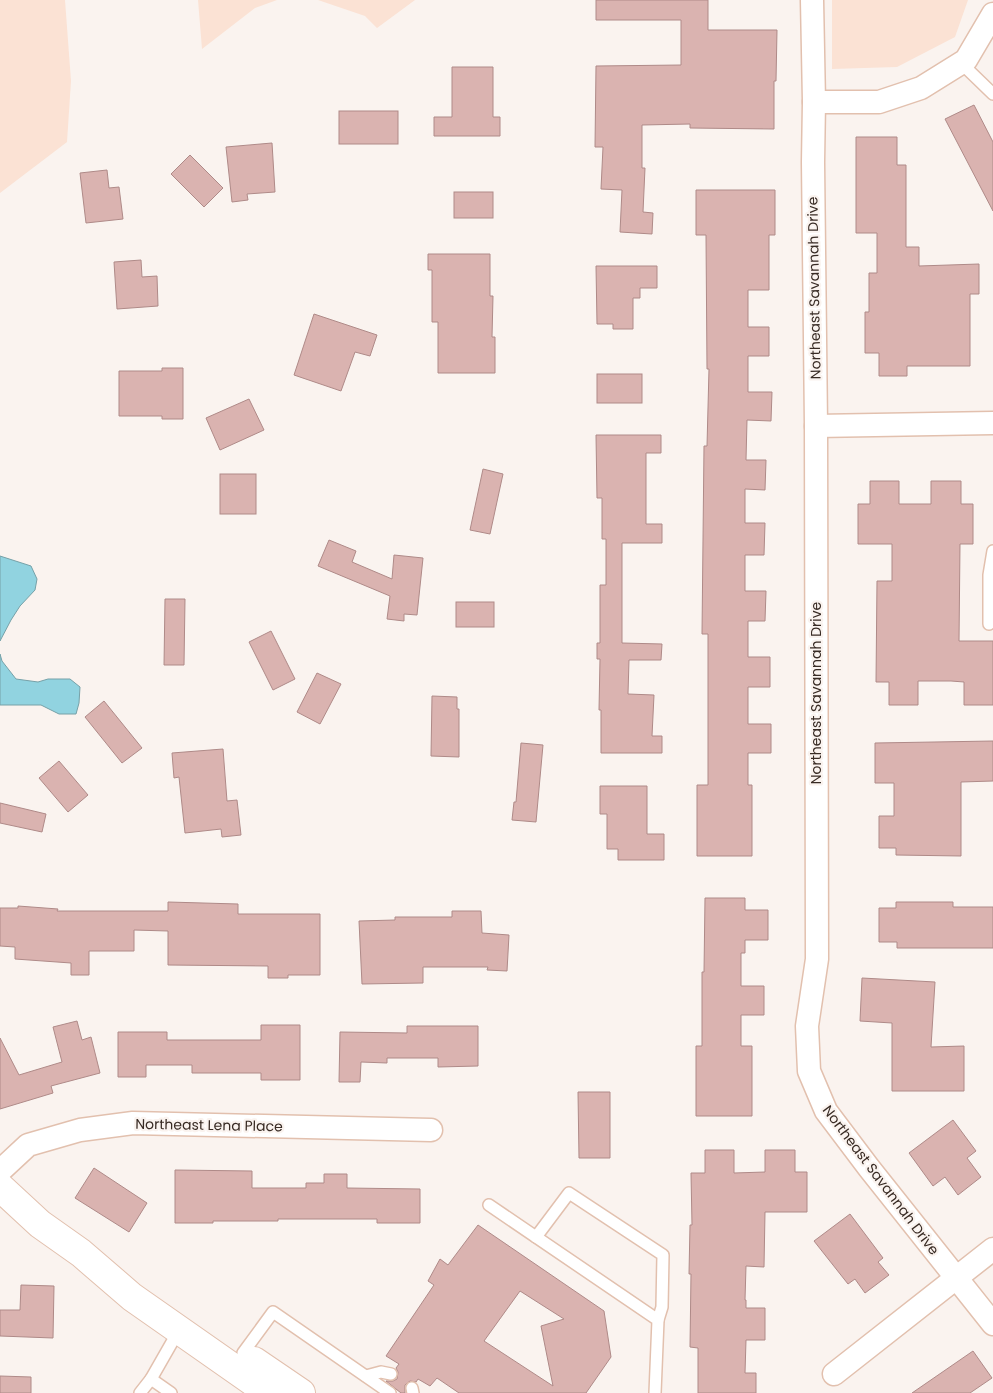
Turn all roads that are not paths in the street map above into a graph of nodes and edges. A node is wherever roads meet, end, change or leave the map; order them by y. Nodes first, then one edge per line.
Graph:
1 (812, 0) edge
2 (993, 14) edge
3 (961, 63) junction
4 (993, 94) edge
5 (814, 102) junction
6 (993, 423) edge
7 (816, 426) junction
8 (993, 551) edge
9 (989, 624) dead end
10 (432, 1130) dead end
11 (0, 1171) edge
12 (0, 1186) edge
13 (489, 1205) dead end
14 (536, 1237) junction
15 (993, 1250) edge
16 (81, 1253) junction
17 (957, 1279) junction
18 (658, 1320) junction
19 (993, 1324) edge
20 (179, 1330) junction
21 (243, 1353) junction
22 (391, 1374) dead end
23 (834, 1374) dead end
24 (366, 1376) junction
25 (151, 1379) junction
26 (140, 1393) edge
27 (171, 1393) edge
28 (269, 1393) edge
29 (301, 1393) edge
30 (390, 1393) edge
31 (655, 1393) edge

1 - 5 street, Northeast Savannah Drive
2 - 3 street
3 - 4 lane
3 - 5 street
5 - 7 street, Northeast Savannah Drive
6 - 7 street
7 - 17 street, Northeast Savannah Drive
8 - 9 lane
10 - 11 street, Northeast Lena Place
12 - 16 street
13 - 14 lane
14 - 18 lane
14 - 18 lane
15 - 17 street
16 - 20 street
16 - 21 street
17 - 19 street, Northeast Savannah Drive
17 - 23 street
18 - 31 lane
20 - 25 lane
20 - 28 street
21 - 24 lane
21 - 29 street
22 - 24 lane
24 - 30 lane
25 - 26 lane
25 - 27 lane

